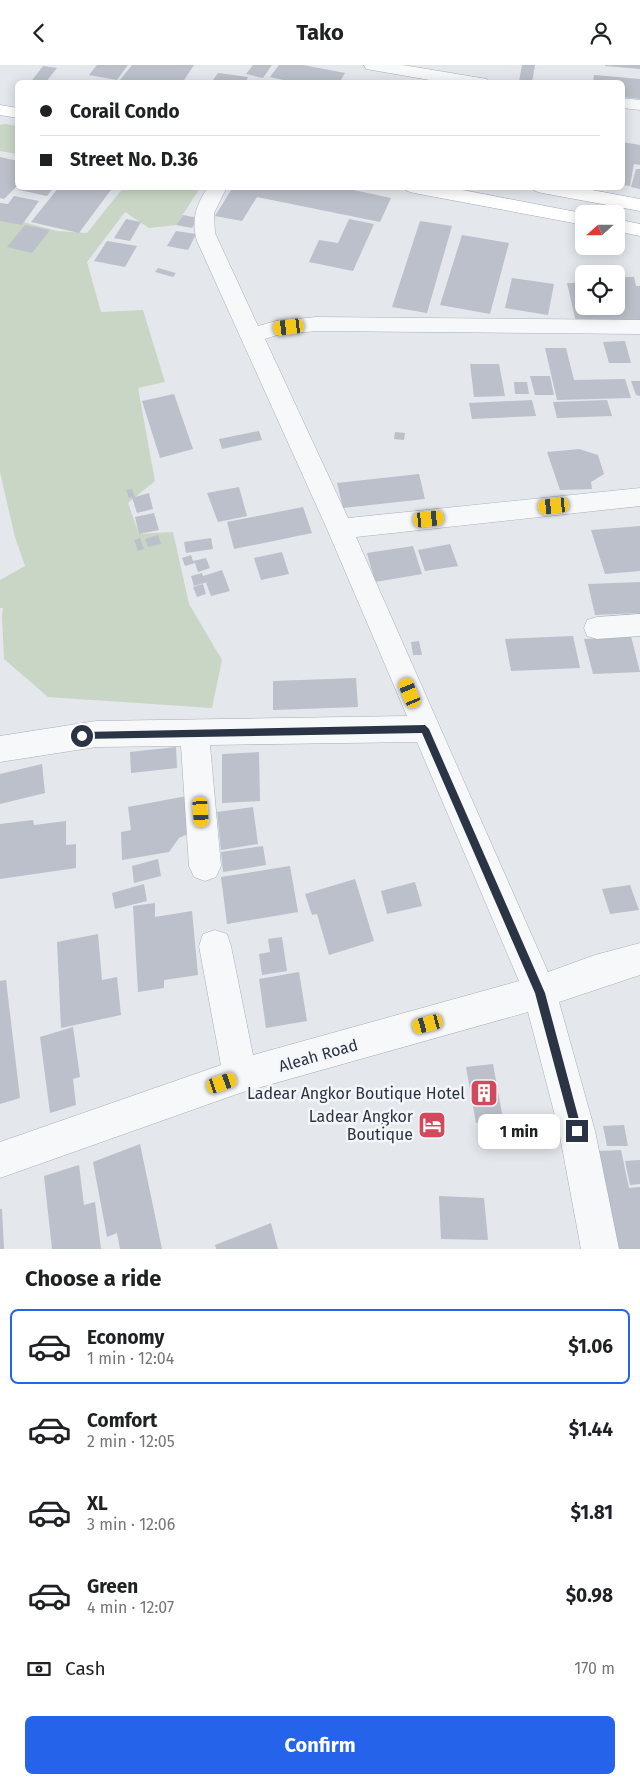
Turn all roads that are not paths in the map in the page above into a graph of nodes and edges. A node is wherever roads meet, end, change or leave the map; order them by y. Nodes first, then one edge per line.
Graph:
1 (378, 65) edge
2 (375, 80) edge
3 (464, 80) edge
4 (625, 103) edge
5 (640, 105) edge
6 (216, 190) edge
7 (430, 190) edge
8 (558, 190) edge
9 (640, 205) edge
10 (575, 217) edge
11 (625, 226) edge
12 (640, 229) edge
13 (640, 327) edge
14 (252, 335) junction
15 (640, 497) edge
16 (340, 529) junction
17 (640, 625) edge
18 (597, 628) dead end
19 (425, 729) junction
20 (195, 734) junction
21 (0, 749) edge
22 (205, 866) dead end
23 (215, 946) dead end
24 (640, 959) edge
25 (540, 993) junction
26 (240, 1076) junction
27 (0, 1160) edge
28 (600, 1249) edge

1 - 2 street
1 - 3 street
4 - 5 street
6 - 14 street
7 - 10 main road
8 - 9 main road
11 - 12 main road
13 - 14 street
14 - 16 street
15 - 16 street
16 - 19 street
17 - 18 street
19 - 20 street
19 - 25 street
20 - 21 street
20 - 22 street
23 - 26 street
24 - 25 street, Aleah Road
25 - 26 street, Aleah Road
25 - 28 street
26 - 27 street, Aleah Road

